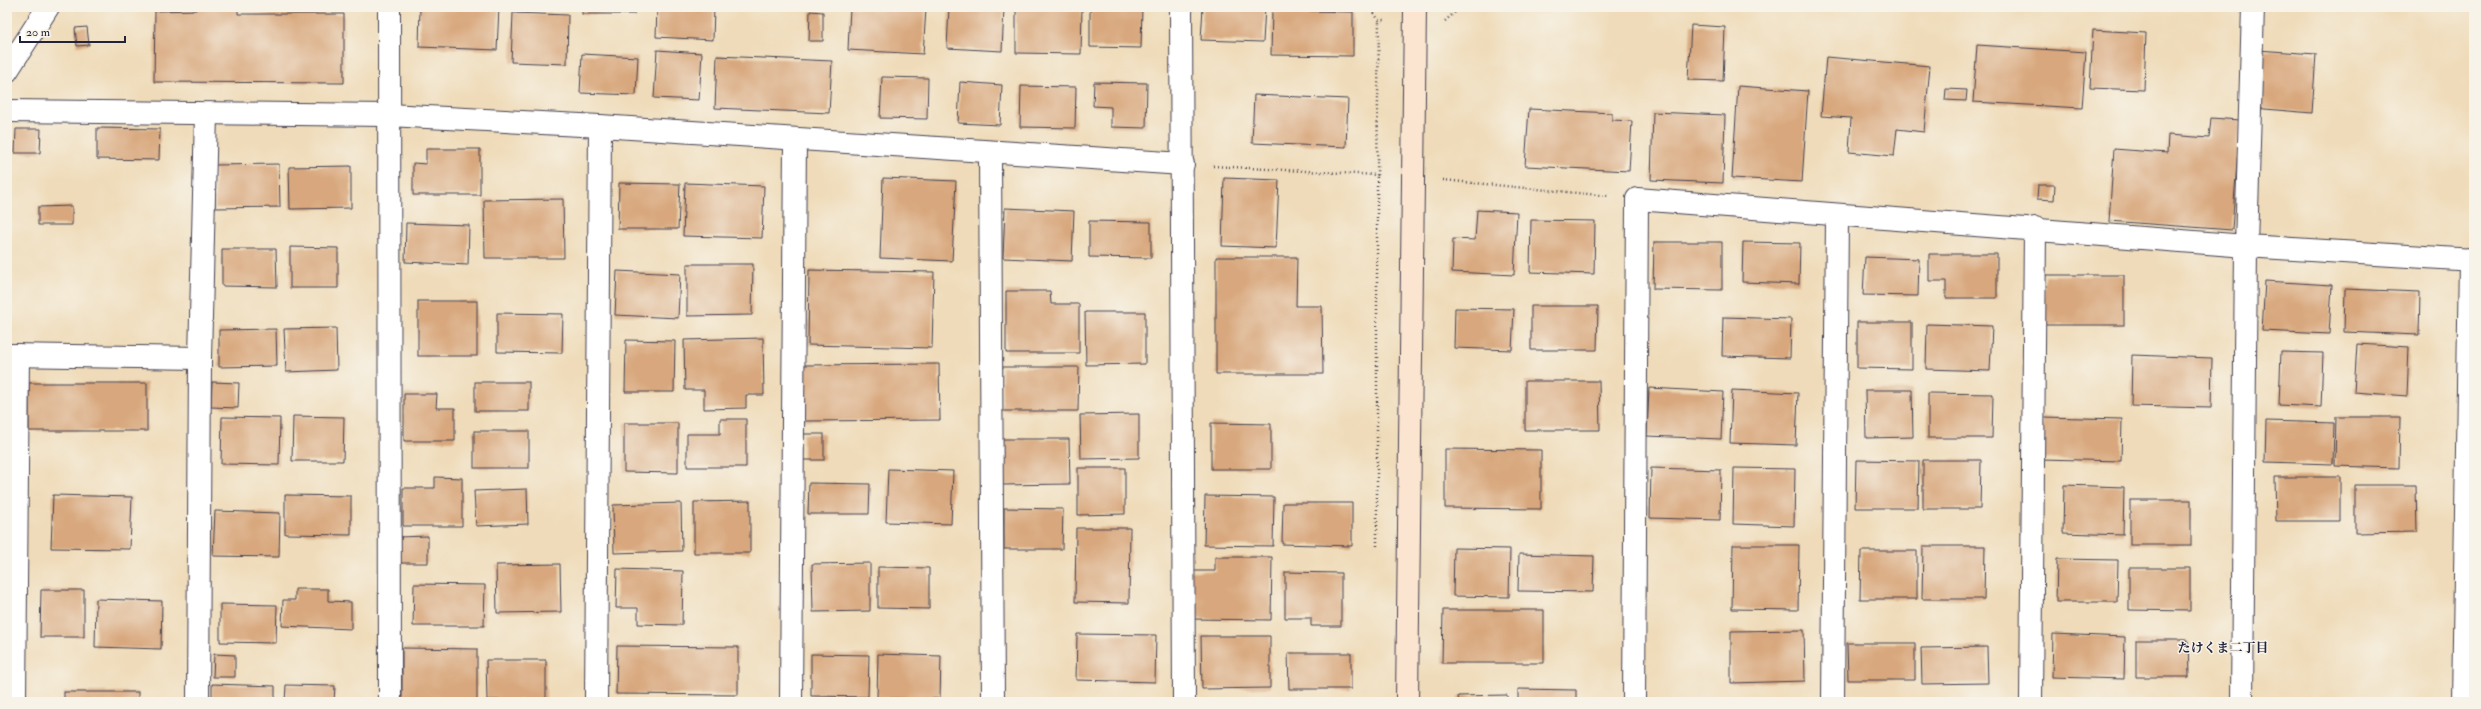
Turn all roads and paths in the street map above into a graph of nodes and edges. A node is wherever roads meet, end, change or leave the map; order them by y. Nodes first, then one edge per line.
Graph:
1 (48, 7) edge
2 (389, 7) edge
3 (1181, 7) edge
4 (1369, 7) edge
5 (1415, 7) edge
6 (1461, 7) edge
7 (2253, 7) edge
8 (1379, 20) junction
9 (1388, 21) dead end
10 (1440, 21) dead end
11 (1445, 21) junction
12 (1445, 29) dead end
13 (7, 71) edge
14 (7, 111) edge
15 (206, 114) junction
16 (388, 115) junction
17 (600, 126) junction
18 (795, 139) junction
19 (990, 152) junction
20 (1183, 164) junction
21 (1444, 173) dead end
22 (1377, 175) junction
23 (1637, 199) junction
24 (1837, 216) junction
25 (2035, 228) junction
26 (2246, 246) junction
27 (2472, 260) edge
28 (12, 355) edge
29 (200, 358) junction
30 (1377, 550) dead end
31 (15, 702) edge
32 (198, 702) edge
33 (390, 702) edge
34 (596, 702) edge
35 (791, 702) edge
36 (993, 702) edge
37 (1184, 702) edge
38 (1407, 702) edge
39 (1634, 702) edge
40 (1833, 702) edge
41 (2031, 702) edge
42 (2242, 702) edge
43 (2463, 702) edge

1 - 13 street
2 - 16 street
3 - 20 street
4 - 8 path
5 - 38 street
6 - 11 path
7 - 26 street
8 - 9 path
8 - 22 path
10 - 11 path
11 - 12 path
14 - 15 street
15 - 16 street
15 - 29 street
16 - 17 street
16 - 33 street
17 - 18 street
17 - 34 street
18 - 19 street
18 - 35 street
19 - 20 street
19 - 36 street
20 - 22 path
20 - 37 street
21 - 23 path
22 - 30 path
23 - 24 street
23 - 39 street
24 - 25 street
24 - 40 street
25 - 26 street
25 - 41 street
26 - 27 street
26 - 42 street
27 - 43 street
28 - 29 street
28 - 31 street
29 - 32 street

